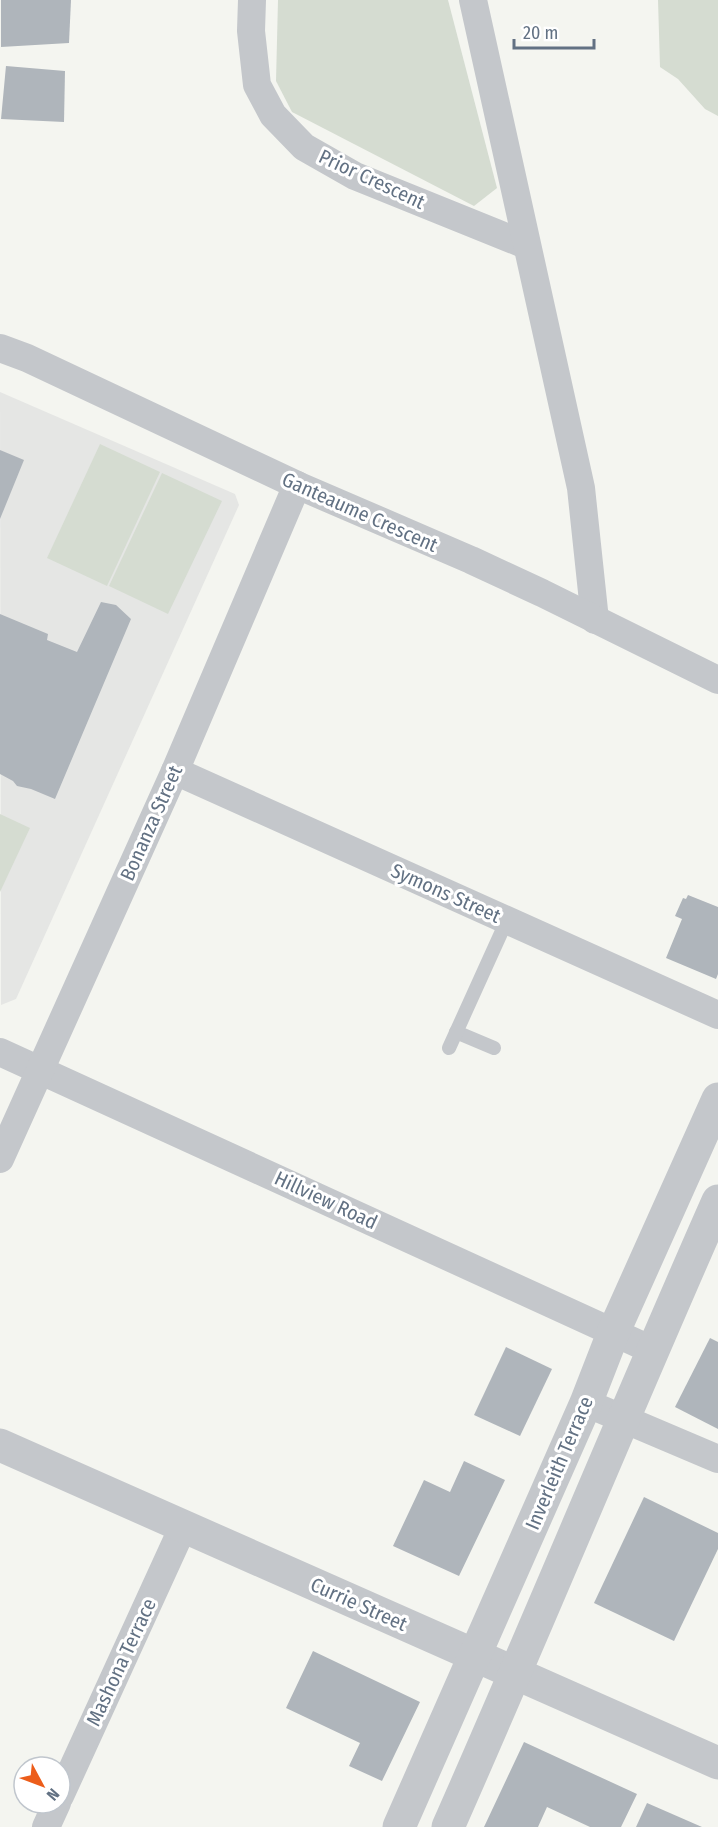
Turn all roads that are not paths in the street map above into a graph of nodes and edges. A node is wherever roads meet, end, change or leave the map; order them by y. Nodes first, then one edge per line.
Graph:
1 (252, 0) edge
2 (473, 0) edge
3 (526, 245) junction
4 (0, 348) edge
5 (297, 485) junction
6 (595, 620) junction
7 (718, 680) edge
8 (175, 771) junction
9 (507, 920) junction
10 (718, 1015) edge
11 (456, 1032) junction
12 (449, 1048) dead end
13 (494, 1048) dead end
14 (0, 1052) edge
15 (41, 1070) junction
16 (718, 1099) edge
17 (0, 1159) edge
18 (718, 1201) edge
19 (614, 1332) junction
20 (652, 1350) junction
21 (586, 1403) junction
22 (624, 1419) junction
23 (0, 1445) edge
24 (718, 1458) edge
25 (183, 1527) junction
26 (476, 1655) junction
27 (516, 1674) junction
28 (718, 1763) edge
29 (72, 1770) edge
30 (399, 1827) edge
31 (448, 1827) edge

1 - 3 street, Prior Crescent
2 - 3 street
3 - 6 street
4 - 5 street, Ganteaume Crescent
5 - 6 street, Ganteaume Crescent
5 - 8 street, Bonanza Street
6 - 7 street, Ganteaume Crescent
8 - 9 street, Symons Street
8 - 15 street, Bonanza Street
9 - 10 street, Symons Street
9 - 11 lane
11 - 12 lane
11 - 13 lane
14 - 15 street, Hillview Road
15 - 17 street, Bonanza Street
15 - 19 street, Hillview Road
16 - 19 street, Inverleith Terrace
18 - 20 street
19 - 20 street, Hillview Road
19 - 21 street, Inverleith Terrace
20 - 22 street
21 - 22 street
21 - 26 street, Inverleith Terrace
22 - 24 street
22 - 27 street
23 - 25 street, Currie Street
25 - 26 street, Currie Street
25 - 29 street, Mashona Terrace
26 - 27 street, Currie Street
26 - 30 street, Inverleith Terrace
27 - 28 street, Currie Street
27 - 31 street

